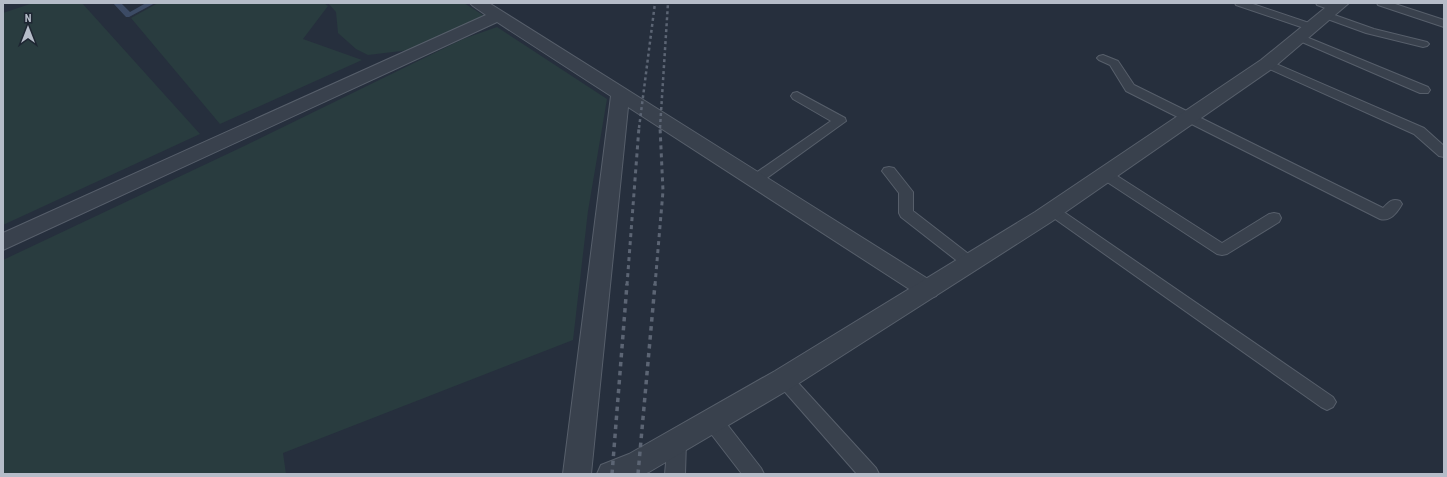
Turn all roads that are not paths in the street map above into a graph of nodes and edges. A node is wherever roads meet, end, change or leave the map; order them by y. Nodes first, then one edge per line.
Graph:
1 (478, 3) edge
2 (1240, 3) edge
3 (1382, 3) edge
4 (498, 16) junction
5 (1322, 16) edge
6 (1444, 24) edge
7 (1423, 44) dead end
8 (1103, 58) dead end
9 (1267, 64) junction
10 (1424, 90) dead end
11 (620, 92) junction
12 (797, 96) dead end
13 (1189, 118) junction
14 (1444, 153) edge
15 (889, 171) dead end
16 (1106, 175) junction
17 (755, 180) junction
18 (1395, 204) dead end
19 (1053, 210) junction
20 (1274, 218) dead end
21 (3, 242) edge
22 (970, 263) junction
23 (928, 290) junction
24 (784, 379) junction
25 (1328, 402) dead end
26 (712, 420) junction
27 (677, 441) junction
28 (577, 474) edge
29 (611, 474) edge
30 (675, 474) edge
31 (754, 474) edge
32 (869, 474) edge

1 - 4 street
2 - 5 lane
3 - 6 lane
4 - 11 street
4 - 21 street
5 - 7 lane
5 - 9 street
5 - 10 lane
8 - 13 lane
9 - 13 street
9 - 14 lane
11 - 17 street
11 - 28 street
12 - 17 lane
13 - 16 street
13 - 18 lane
15 - 22 lane
16 - 19 street
16 - 20 lane
17 - 23 street
19 - 22 street
19 - 25 lane
22 - 23 street
23 - 24 street
24 - 26 street
24 - 32 lane
26 - 27 street
26 - 31 lane
27 - 29 street
27 - 30 lane

